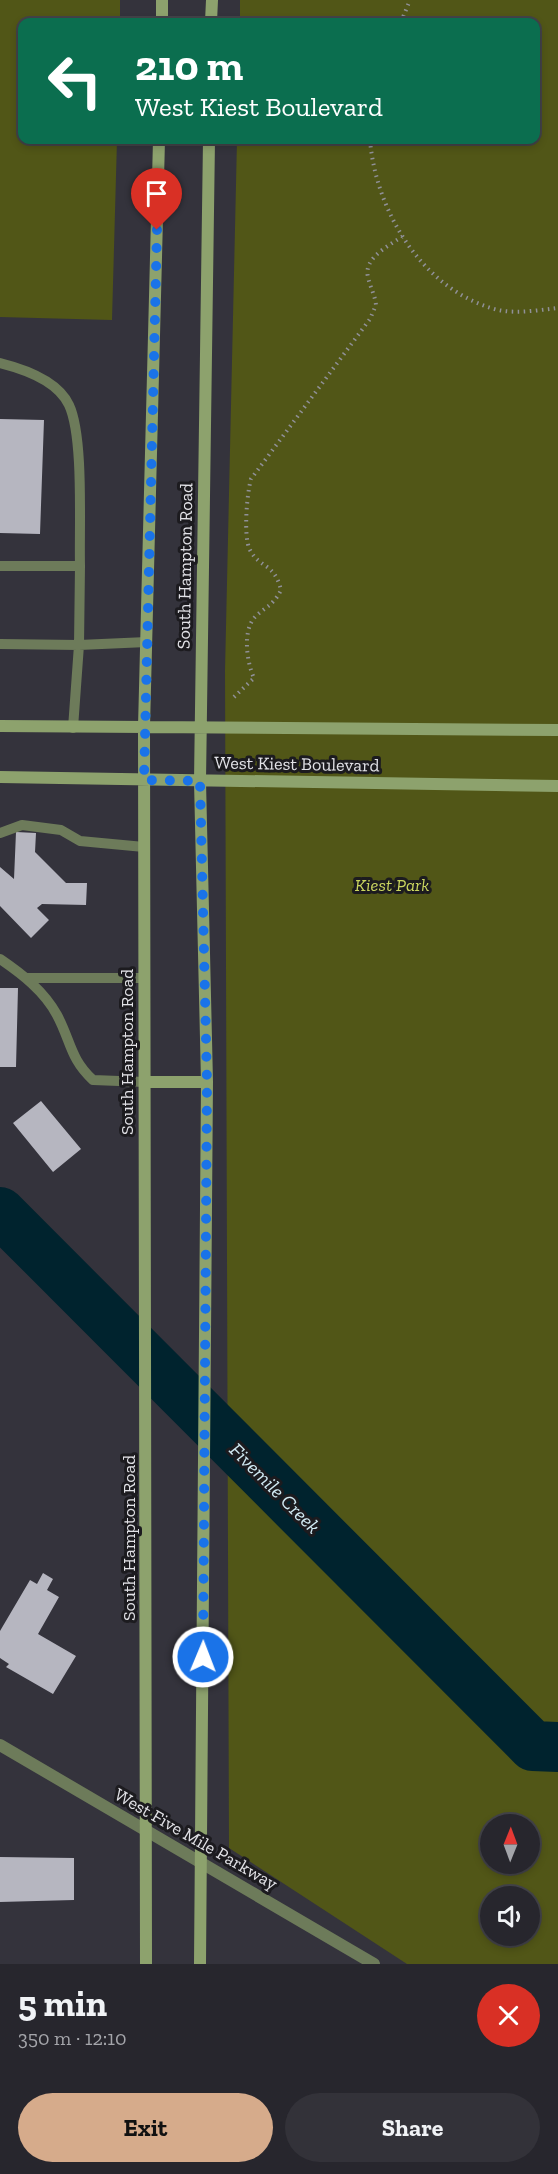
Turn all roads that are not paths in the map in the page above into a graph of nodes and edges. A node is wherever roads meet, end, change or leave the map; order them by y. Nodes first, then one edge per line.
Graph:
1 (162, 0) edge
2 (212, 0) edge
3 (162, 18) edge
4 (211, 18) edge
5 (159, 144) edge
6 (209, 144) edge
7 (0, 363) edge
8 (0, 566) edge
9 (80, 566) junction
10 (147, 642) junction
11 (0, 644) edge
12 (80, 645) junction
13 (0, 726) edge
14 (144, 727) junction
15 (200, 727) junction
16 (72, 728) junction
17 (558, 730) edge
18 (0, 777) edge
19 (144, 780) junction
20 (200, 781) junction
21 (558, 786) edge
22 (0, 833) edge
23 (144, 847) junction
24 (0, 959) edge
25 (28, 978) junction
26 (145, 978) junction
27 (145, 1082) junction
28 (207, 1082) junction
29 (0, 1745) edge
30 (147, 1832) junction
31 (201, 1863) junction
32 (146, 1964) edge
33 (200, 1964) edge
34 (374, 1964) edge

1 - 3 main road
2 - 4 main road
5 - 10 main road, South Hampton Road
6 - 15 main road, South Hampton Road
7 - 9 lane
8 - 9 lane
9 - 12 lane
10 - 12 lane
10 - 14 main road, South Hampton Road
11 - 12 lane
12 - 16 lane
13 - 16 main road, West Kiest Boulevard
14 - 15 main road, West Kiest Boulevard
14 - 16 main road, West Kiest Boulevard
14 - 19 main road, South Hampton Road
15 - 17 main road, West Kiest Boulevard
15 - 20 main road, South Hampton Road
18 - 19 main road, West Kiest Boulevard
19 - 20 main road, West Kiest Boulevard
19 - 23 main road, South Hampton Road
20 - 21 main road, West Kiest Boulevard
20 - 28 main road, South Hampton Road
22 - 23 lane
23 - 26 main road, South Hampton Road
24 - 25 lane
25 - 26 lane
25 - 27 lane
26 - 27 main road, South Hampton Road
27 - 28 main road
27 - 30 main road, South Hampton Road
28 - 31 main road, South Hampton Road
29 - 30 street, West Five Mile Parkway
30 - 31 street, West Five Mile Parkway
30 - 32 main road, South Hampton Road
31 - 33 main road, South Hampton Road
31 - 34 street, West Five Mile Parkway

